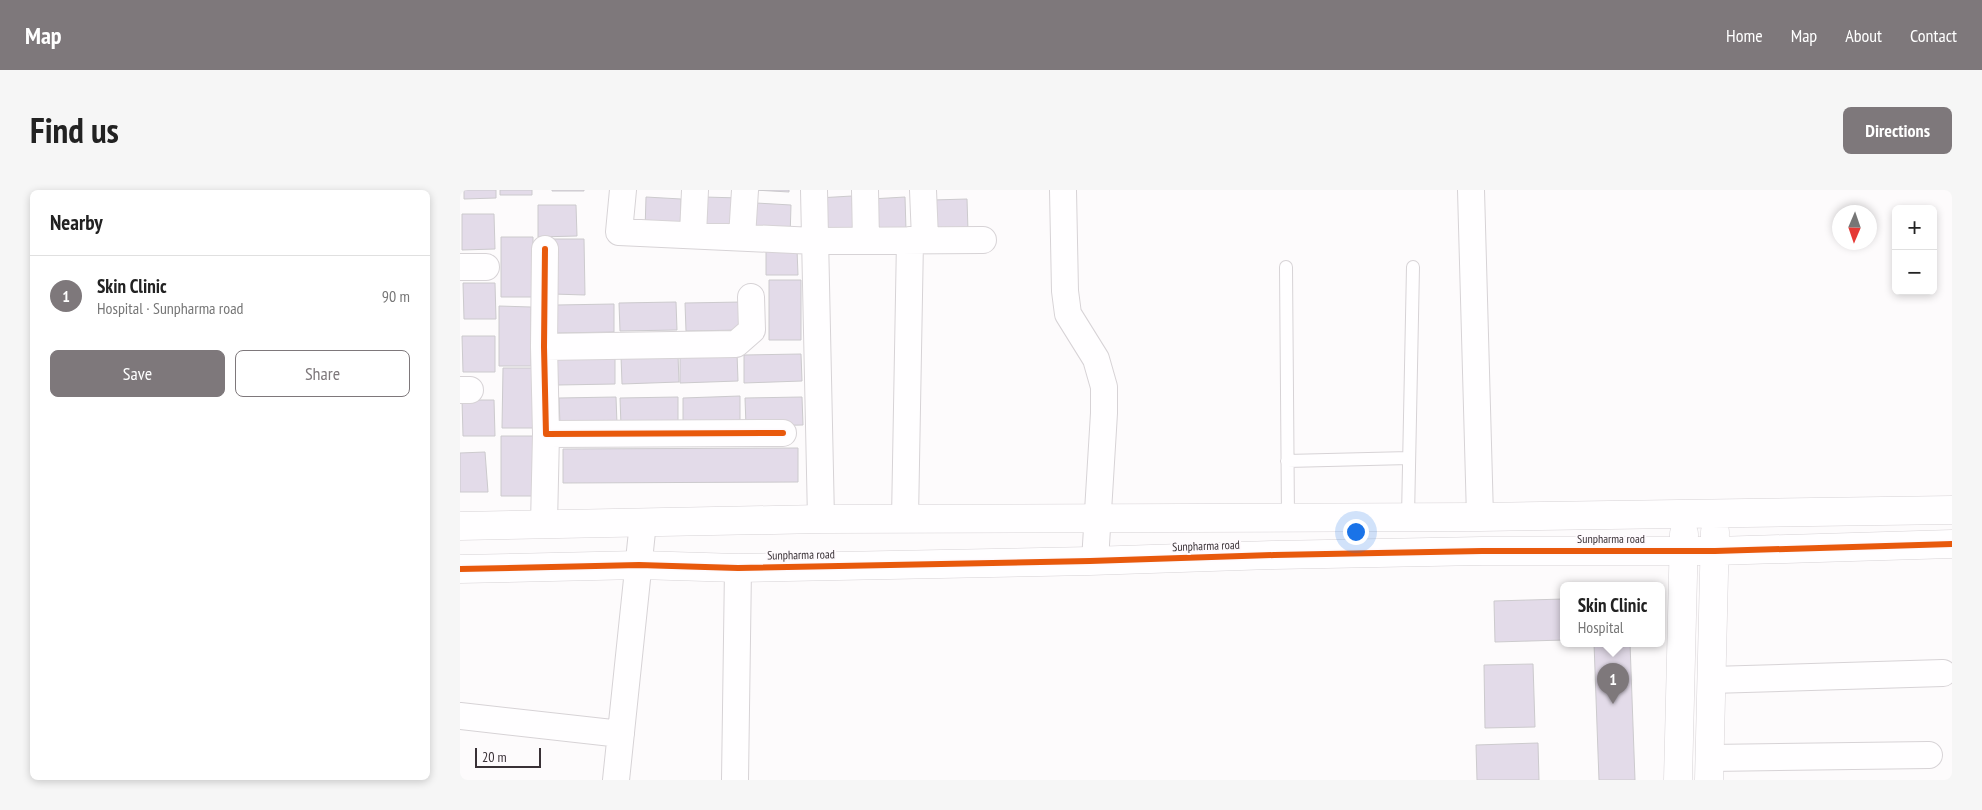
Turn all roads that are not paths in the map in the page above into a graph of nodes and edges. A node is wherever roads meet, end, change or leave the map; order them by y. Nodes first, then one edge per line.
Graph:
1 (623, 190) edge
2 (695, 190) edge
3 (745, 190) edge
4 (814, 190) edge
5 (865, 190) edge
6 (923, 190) edge
7 (1063, 190) edge
8 (1471, 190) edge
9 (693, 235) junction
10 (742, 237) junction
11 (866, 240) junction
12 (917, 240) junction
13 (982, 240) dead end
14 (816, 241) junction
15 (546, 249) dead end
16 (460, 267) edge
17 (486, 267) dead end
18 (1286, 267) dead end
19 (1413, 268) dead end
20 (751, 297) dead end
21 (544, 347) junction
22 (783, 433) dead end
23 (546, 434) junction
24 (1409, 458) junction
25 (1287, 461) junction
26 (1952, 510) edge
27 (1715, 513) junction
28 (1684, 514) junction
29 (1288, 517) junction
30 (1408, 517) junction
31 (1480, 517) junction
32 (821, 519) junction
33 (905, 519) junction
34 (1098, 519) junction
35 (643, 522) junction
36 (544, 524) junction
37 (460, 526) edge
38 (1952, 544) edge
39 (1684, 551) junction
40 (1716, 551) junction
41 (1095, 561) junction
42 (639, 565) junction
43 (738, 568) junction
44 (460, 569) edge
45 (1943, 672) dead end
46 (1711, 680) junction
47 (460, 716) edge
48 (621, 734) junction
49 (1929, 755) dead end
50 (1709, 769) edge
51 (616, 780) edge
52 (735, 780) edge
53 (1678, 780) edge

1 - 9 street
2 - 9 street
3 - 10 street
4 - 14 street
5 - 11 street
6 - 12 street
7 - 34 street
8 - 31 street
9 - 10 street
10 - 14 street
11 - 12 street
11 - 14 street
12 - 13 street
12 - 33 street
14 - 32 street
15 - 21 street
16 - 17 street
18 - 25 lane
19 - 24 lane
20 - 21 street
21 - 23 street
22 - 23 street
23 - 36 street
24 - 25 lane
24 - 30 lane
25 - 29 lane
26 - 27 street, Sunpharma road
27 - 28 street, Sunpharma road
27 - 40 street
28 - 31 street, Sunpharma road
28 - 39 street
29 - 30 street, Sunpharma road
29 - 34 street, Sunpharma road
30 - 31 street, Sunpharma road
32 - 33 street, Sunpharma road
32 - 35 street, Sunpharma road
33 - 34 street, Sunpharma road
34 - 41 street
35 - 36 street, Sunpharma road
35 - 42 street
36 - 37 street, Sunpharma road
38 - 40 street, Sunpharma road
39 - 40 street, Sunpharma road
39 - 41 street, Sunpharma road
39 - 53 street
40 - 46 street
41 - 43 street, Sunpharma road
42 - 43 street, Sunpharma road
42 - 44 street, Sunpharma road
42 - 48 street
43 - 52 street
45 - 46 street
46 - 50 street
47 - 48 street
48 - 51 street
49 - 50 street

